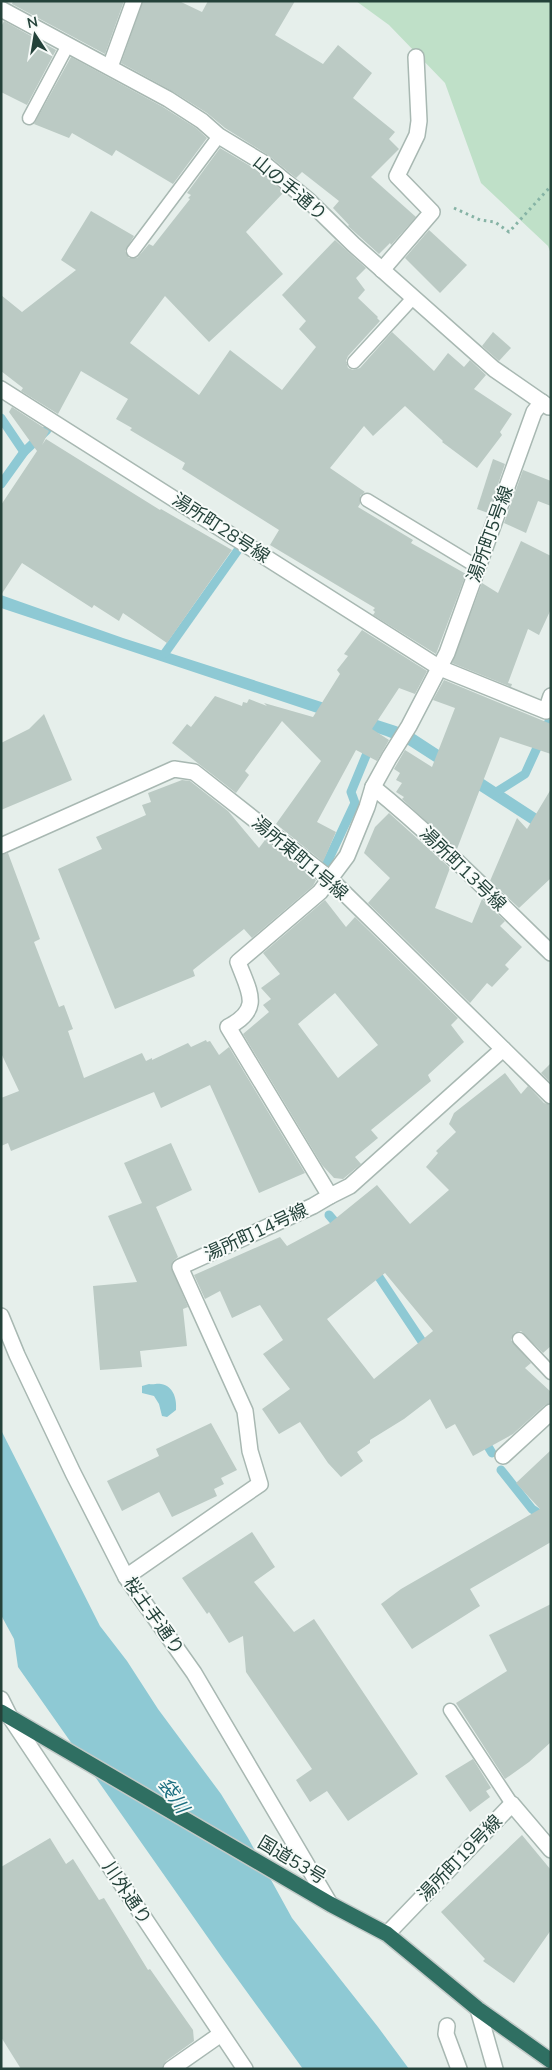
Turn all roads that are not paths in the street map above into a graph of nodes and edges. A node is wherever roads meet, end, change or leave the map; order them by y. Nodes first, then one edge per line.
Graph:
1 (134, 1) edge
2 (1, 9) edge
3 (68, 44) junction
4 (416, 57) dead end
5 (110, 67) junction
6 (29, 118) dead end
7 (219, 136) junction
8 (133, 251) dead end
9 (382, 270) junction
10 (413, 298) junction
11 (354, 362) dead end
12 (1, 389) edge
13 (547, 405) edge
14 (367, 500) dead end
15 (479, 568) junction
16 (440, 668) junction
17 (551, 696) edge
18 (373, 787) junction
19 (1, 846) edge
20 (330, 879) junction
21 (551, 953) edge
22 (503, 1049) junction
23 (551, 1096) edge
24 (330, 1196) junction
25 (1, 1316) edge
26 (519, 1339) dead end
27 (551, 1373) edge
28 (551, 1412) edge
29 (503, 1456) dead end
30 (126, 1577) junction
31 (1, 1699) edge
32 (450, 1710) dead end
33 (6, 1715) edge
34 (512, 1804) junction
35 (551, 1850) edge
36 (330, 1904) junction
37 (387, 1934) junction
38 (478, 2009) junction
39 (447, 2026) dead end
40 (221, 2034) junction
41 (551, 2061) edge
42 (171, 2069) edge
43 (245, 2069) edge
44 (459, 2069) edge
45 (495, 2069) edge

1 - 5 street
2 - 3 street, 山の手通り
3 - 5 street, 山の手通り
3 - 6 lane
4 - 9 street
5 - 7 street, 山の手通り
7 - 8 lane
7 - 9 street, 山の手通り
9 - 10 street, 山の手通り
10 - 11 lane
10 - 13 street, 山の手通り
12 - 16 street, 湯所町28号線
13 - 15 street, 湯所町5号線
14 - 15 lane
15 - 16 street, 湯所町5号線
16 - 17 street, 湯所町28号線
16 - 18 street, 湯所町5号線
18 - 20 street, 湯所町5号線
18 - 21 street, 湯所町13号線
19 - 20 street, 湯所東町1号線
20 - 22 street, 湯所東町1号線
20 - 24 street, 湯所町14号線
22 - 23 street, 湯所東町1号線
22 - 24 street
24 - 30 street, 湯所町14号線
25 - 30 street, 桜土手通り
26 - 27 lane
28 - 29 street
30 - 36 street, 桜土手通り
31 - 33 street, 川外通り
32 - 34 lane
33 - 36 highway, 国道53号
33 - 40 street, 川外通り
34 - 35 street, 湯所町19号線
34 - 37 street, 湯所町19号線
36 - 37 highway, 国道53号
37 - 38 highway, 国道53号
38 - 41 highway, 国道53号
38 - 45 street
39 - 44 street
40 - 42 street
40 - 43 street, 川外通り

